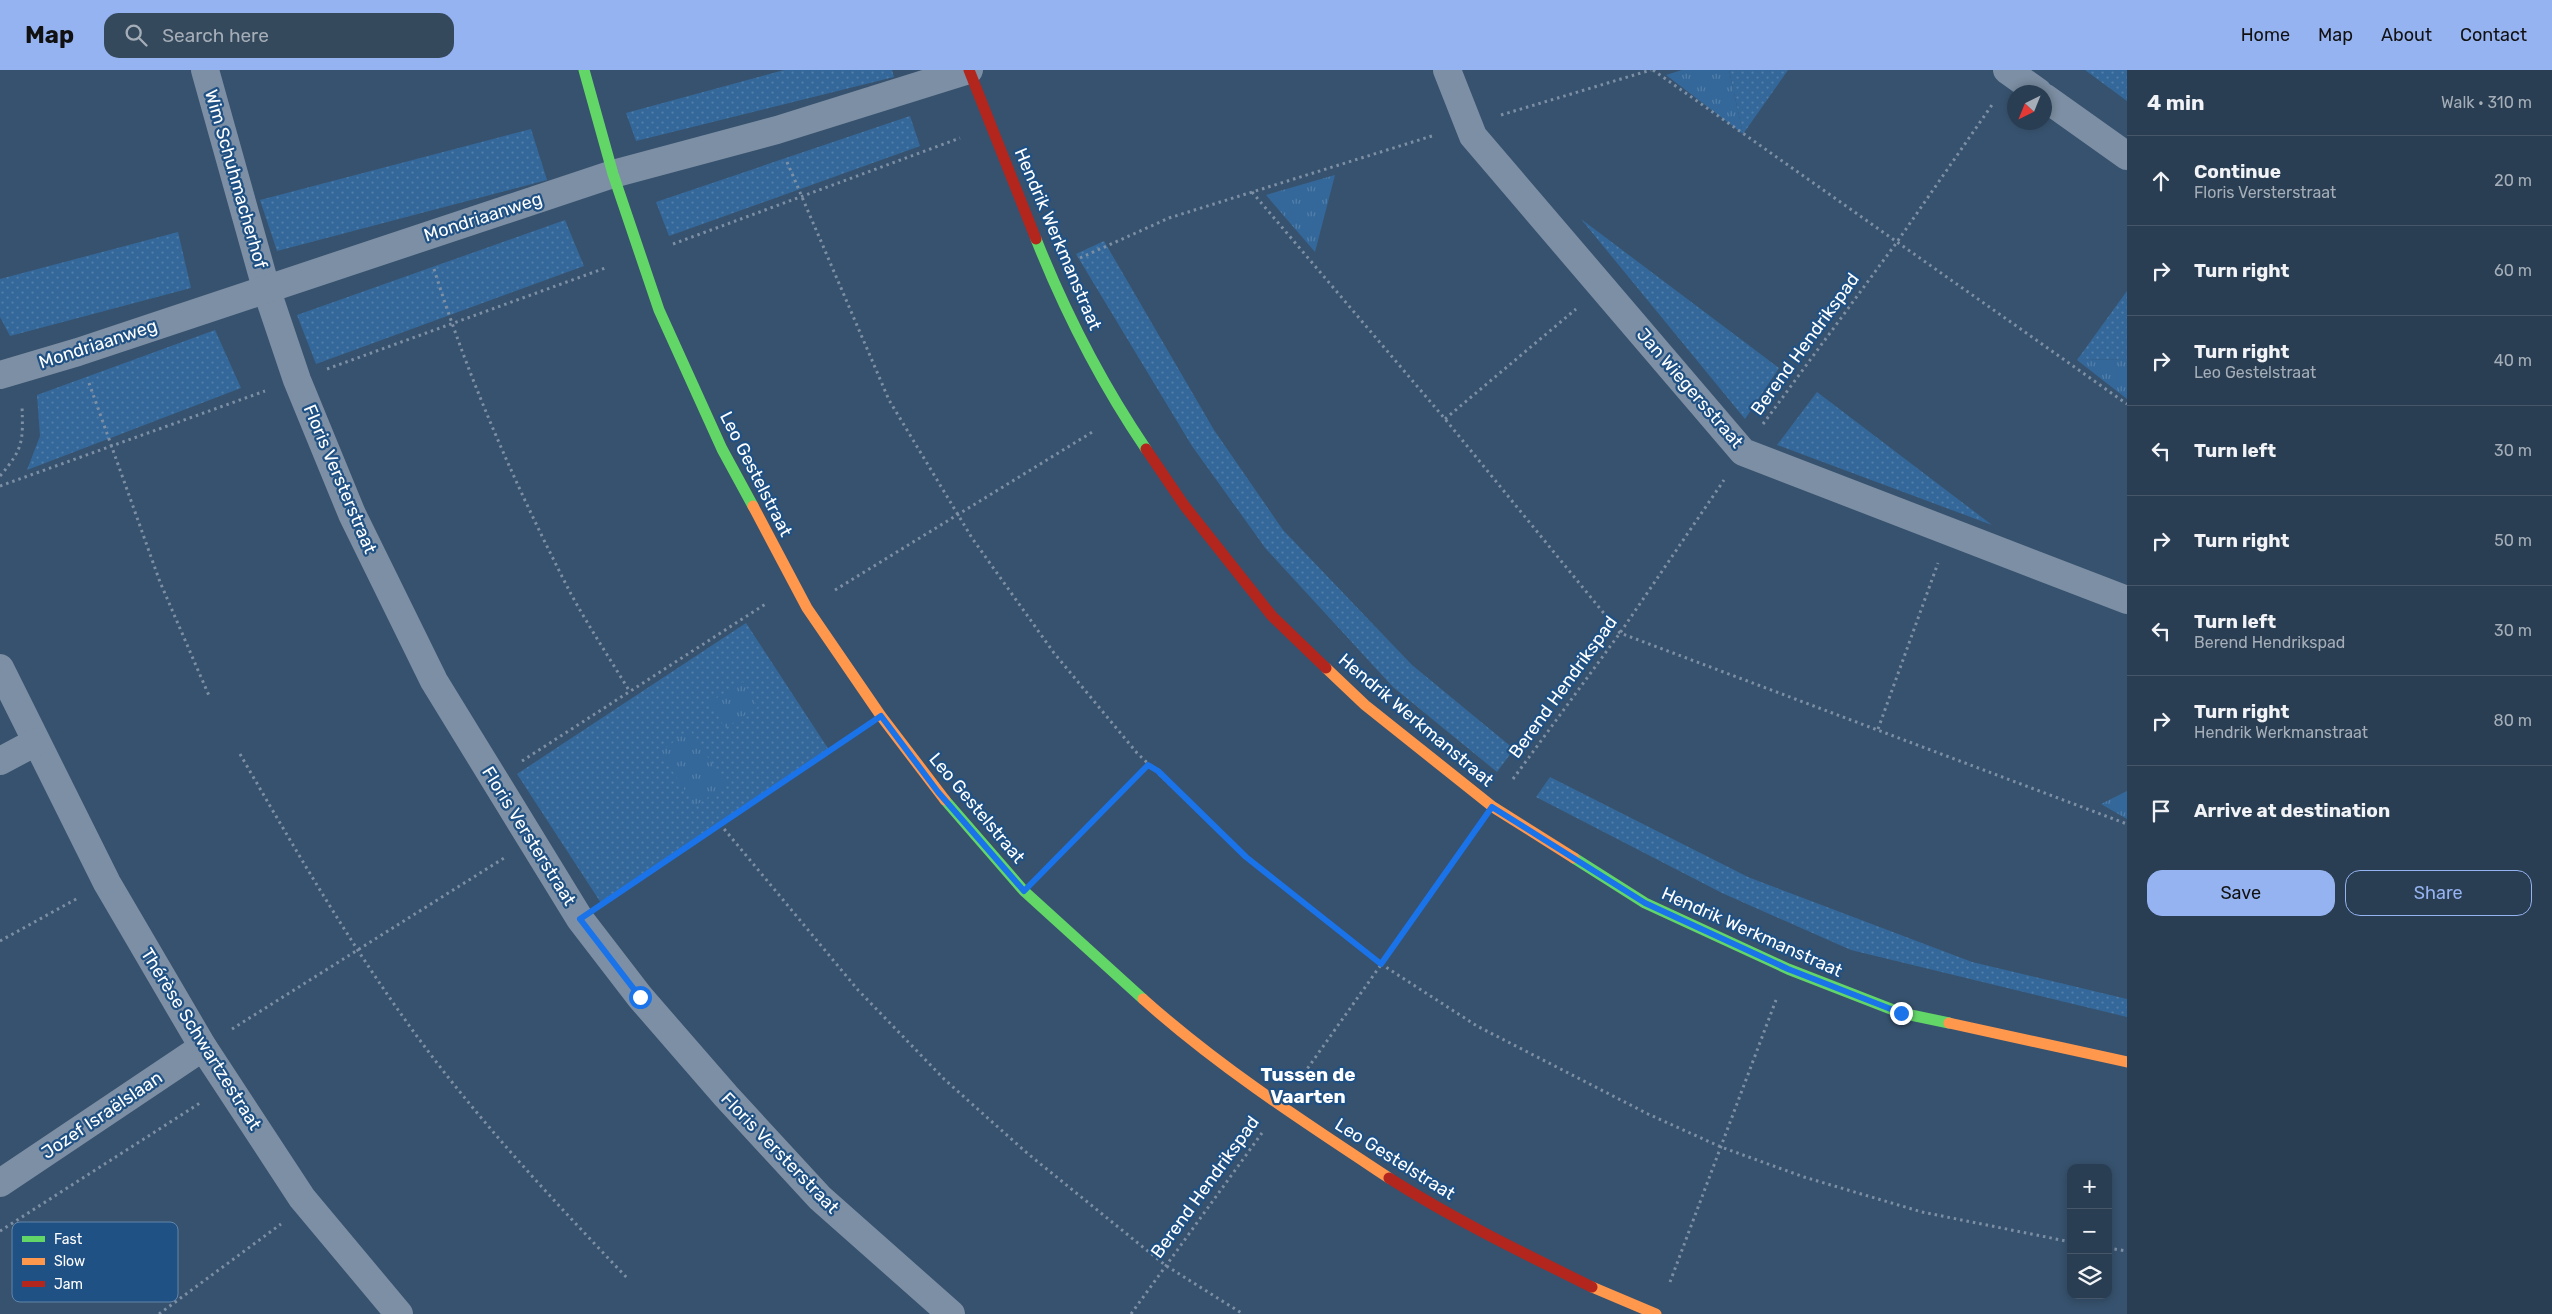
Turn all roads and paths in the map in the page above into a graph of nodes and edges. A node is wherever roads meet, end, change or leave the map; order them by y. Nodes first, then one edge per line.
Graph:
1 (206, 70) edge
2 (584, 70) edge
3 (969, 70) edge
4 (1447, 70) edge
5 (1652, 70) edge
6 (2010, 72) edge
7 (2028, 85) edge
8 (2052, 103) edge
9 (1468, 125) junction
10 (991, 126) junction
11 (777, 130) junction
12 (2127, 156) edge
13 (613, 174) junction
14 (1252, 192) junction
15 (801, 196) junction
16 (423, 236) junction
17 (1897, 242) junction
18 (641, 256) junction
19 (1049, 272) junction
20 (1603, 287) junction
21 (266, 288) junction
22 (451, 323) junction
23 (78, 352) junction
24 (5, 374) edge
25 (297, 380) junction
26 (2127, 404) edge
27 (1122, 414) junction
28 (1444, 419) junction
29 (112, 446) junction
30 (1743, 452) junction
31 (0, 476) edge
32 (0, 486) edge
33 (957, 515) junction
34 (1949, 533) junction
35 (794, 585) junction
36 (2127, 600) edge
37 (807, 608) junction
38 (1620, 633) junction
39 (0, 668) edge
40 (630, 692) junction
41 (210, 698) dead end
42 (881, 716) junction
43 (1878, 730) junction
44 (36, 742) junction
45 (240, 754) dead end
46 (0, 762) edge
47 (1148, 765) junction
48 (494, 779) junction
49 (1492, 807) junction
50 (720, 824) junction
51 (2127, 824) edge
52 (532, 840) junction
53 (107, 883) junction
54 (1024, 891) junction
55 (580, 919) junction
56 (0, 942) edge
57 (358, 950) junction
58 (1381, 964) junction
59 (1788, 969) junction
60 (203, 1047) junction
61 (2127, 1062) edge
62 (228, 1085) junction
63 (1281, 1107) junction
64 (1721, 1147) junction
65 (0, 1183) edge
66 (308, 1204) junction
67 (14, 1222) edge
68 (12, 1223) edge
69 (0, 1231) edge
70 (2067, 1241) edge
71 (2112, 1249) edge
72 (2127, 1251) edge
73 (1165, 1265) junction
74 (629, 1280) dead end
75 (1669, 1286) dead end
76 (178, 1301) edge
77 (176, 1302) edge
78 (160, 1314) edge
79 (399, 1314) edge
80 (951, 1314) edge
81 (1131, 1314) edge
82 (1243, 1314) edge
83 (1656, 1314) edge

1 - 21 street, Wim Schuhmacherhof
2 - 13 street
3 - 10 street, Hendrik Werkmanstraat
3 - 11 street, Mondriaanweg
4 - 9 street, Jan Wiegersstraat
5 - 9 path
5 - 17 path
6 - 7 street
6 - 17 path, Berend Hendrikspad
8 - 12 street
9 - 14 path
9 - 20 street, Jan Wiegersstraat
10 - 15 path
10 - 19 street, Hendrik Werkmanstraat
11 - 13 street, Mondriaanweg
11 - 15 path
13 - 16 street, Mondriaanweg
13 - 18 street, Leo Gestelstraat
14 - 19 path
14 - 28 path
15 - 18 path
15 - 33 path
16 - 21 street, Mondriaanweg
16 - 22 path
17 - 26 path
17 - 30 path, Berend Hendrikspad
18 - 22 path
18 - 35 street, Leo Gestelstraat
19 - 27 street, Hendrik Werkmanstraat
20 - 28 path
20 - 30 street, Jan Wiegersstraat
21 - 23 street, Mondriaanweg
21 - 25 street, Floris Versterstraat
22 - 25 path
22 - 40 path
23 - 24 street, Mondriaanweg
23 - 29 path
24 - 31 path
25 - 29 path
25 - 48 street, Floris Versterstraat
27 - 33 path
27 - 49 street, Hendrik Werkmanstraat
28 - 38 path
29 - 32 path
29 - 41 path
30 - 34 street, Jan Wiegersstraat
30 - 38 path, Berend Hendrikspad
33 - 37 path
33 - 47 path
34 - 36 street, Jan Wiegersstraat
34 - 43 path
35 - 37 street, Leo Gestelstraat
35 - 40 path
37 - 42 street, Leo Gestelstraat
38 - 43 path
38 - 49 path, Berend Hendrikspad
39 - 44 street, Thérèse Schwartzestraat
40 - 48 path
42 - 50 path
42 - 54 street, Leo Gestelstraat
43 - 51 path
44 - 46 street
44 - 53 street, Thérèse Schwartzestraat
45 - 57 path
47 - 54 path
47 - 58 path
48 - 52 street, Floris Versterstraat
49 - 58 path, Berend Hendrikspad
49 - 59 street, Hendrik Werkmanstraat
50 - 55 path
50 - 73 path
52 - 55 street, Floris Versterstraat
52 - 57 path
53 - 56 path
53 - 60 street, Thérèse Schwartzestraat
54 - 63 street, Leo Gestelstraat
55 - 80 street, Floris Versterstraat
57 - 60 path
57 - 74 path
58 - 63 path, Berend Hendrikspad
58 - 64 path
59 - 61 street, Hendrik Werkmanstraat
59 - 64 path
60 - 62 street, Thérèse Schwartzestraat
60 - 65 street, Jozef Israëlslaan
62 - 66 street, Thérèse Schwartzestraat
62 - 67 path
63 - 73 path, Berend Hendrikspad
63 - 83 street, Leo Gestelstraat
64 - 70 path
64 - 75 path
66 - 76 path
66 - 79 street, Thérèse Schwartzestraat
68 - 69 path
71 - 72 path
73 - 81 path, Berend Hendrikspad
73 - 82 path
77 - 78 path

